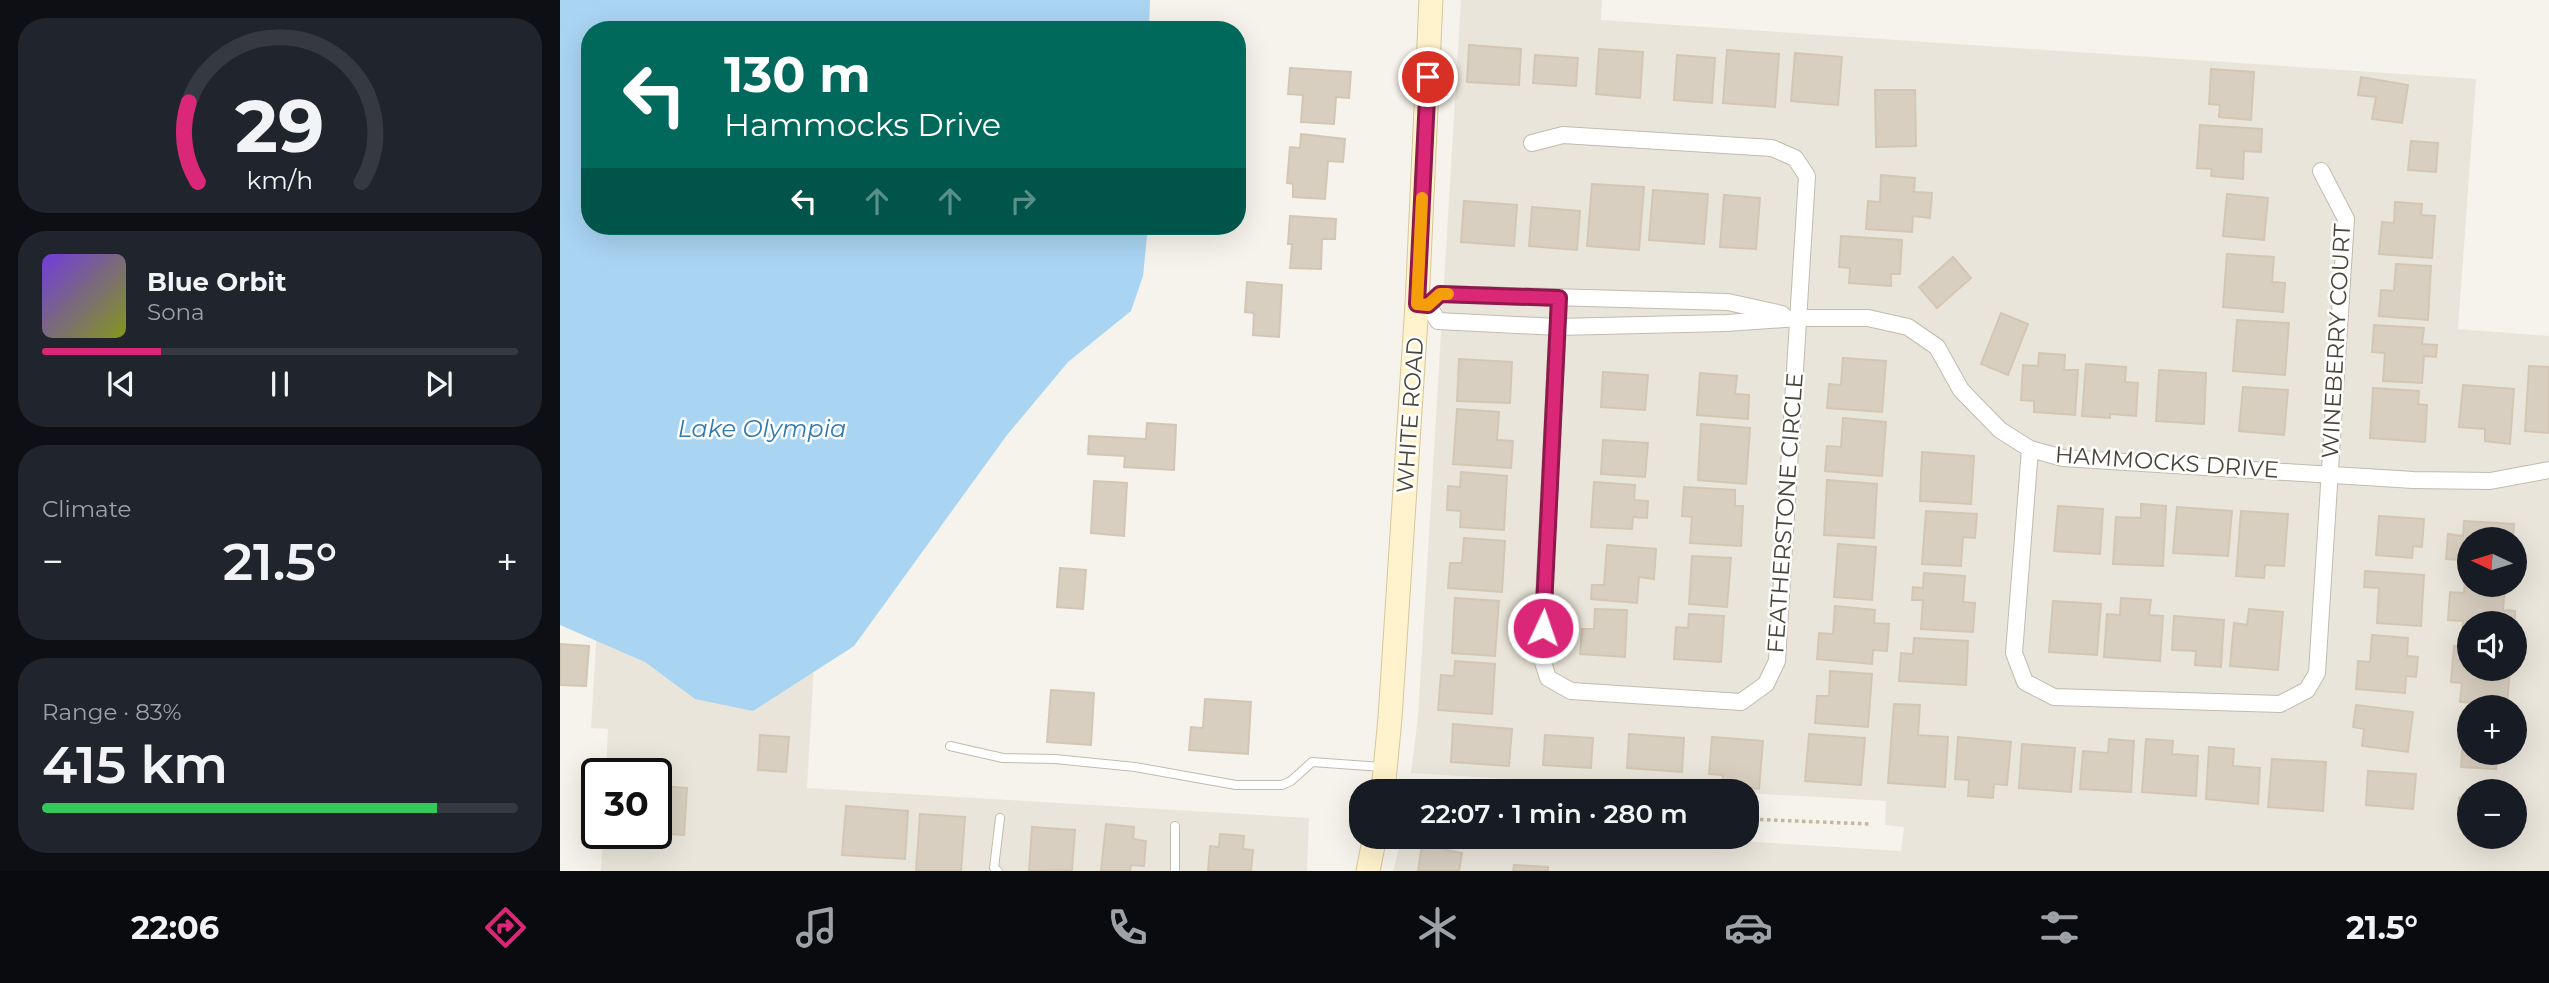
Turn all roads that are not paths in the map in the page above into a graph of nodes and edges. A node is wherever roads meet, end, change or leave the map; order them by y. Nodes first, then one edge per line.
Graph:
1 (1431, 0) edge
2 (1532, 143) dead end
3 (2321, 171) dead end
4 (1559, 298) junction
5 (1423, 304) junction
6 (1798, 318) junction
7 (1557, 327) junction
8 (2031, 449) junction
9 (2549, 470) edge
10 (2330, 473) junction
11 (950, 746) dead end
12 (1373, 779) edge
13 (1384, 779) edge
14 (1000, 818) dead end
15 (1175, 826) dead end
16 (1372, 849) edge
17 (998, 871) edge
18 (1175, 871) edge
19 (1368, 871) edge

1 - 5 street, WHITE ROAD
2 - 6 street, FEATHERSTONE CIRCLE
3 - 10 street, WINEBERRY COURT
4 - 5 street, HAMMOCKS DRIVE
4 - 6 street, HAMMOCKS DRIVE
4 - 7 street, FEATHERSTONE CIRCLE
5 - 7 street, HAMMOCKS DRIVE
5 - 13 street, WHITE ROAD
6 - 7 street, HAMMOCKS DRIVE
6 - 7 street, FEATHERSTONE CIRCLE
6 - 8 street, HAMMOCKS DRIVE
8 - 10 street, HAMMOCKS DRIVE
8 - 10 street, WINEBERRY COURT
9 - 10 street, HAMMOCKS DRIVE
11 - 12 lane
14 - 17 lane
15 - 18 lane
16 - 19 street

